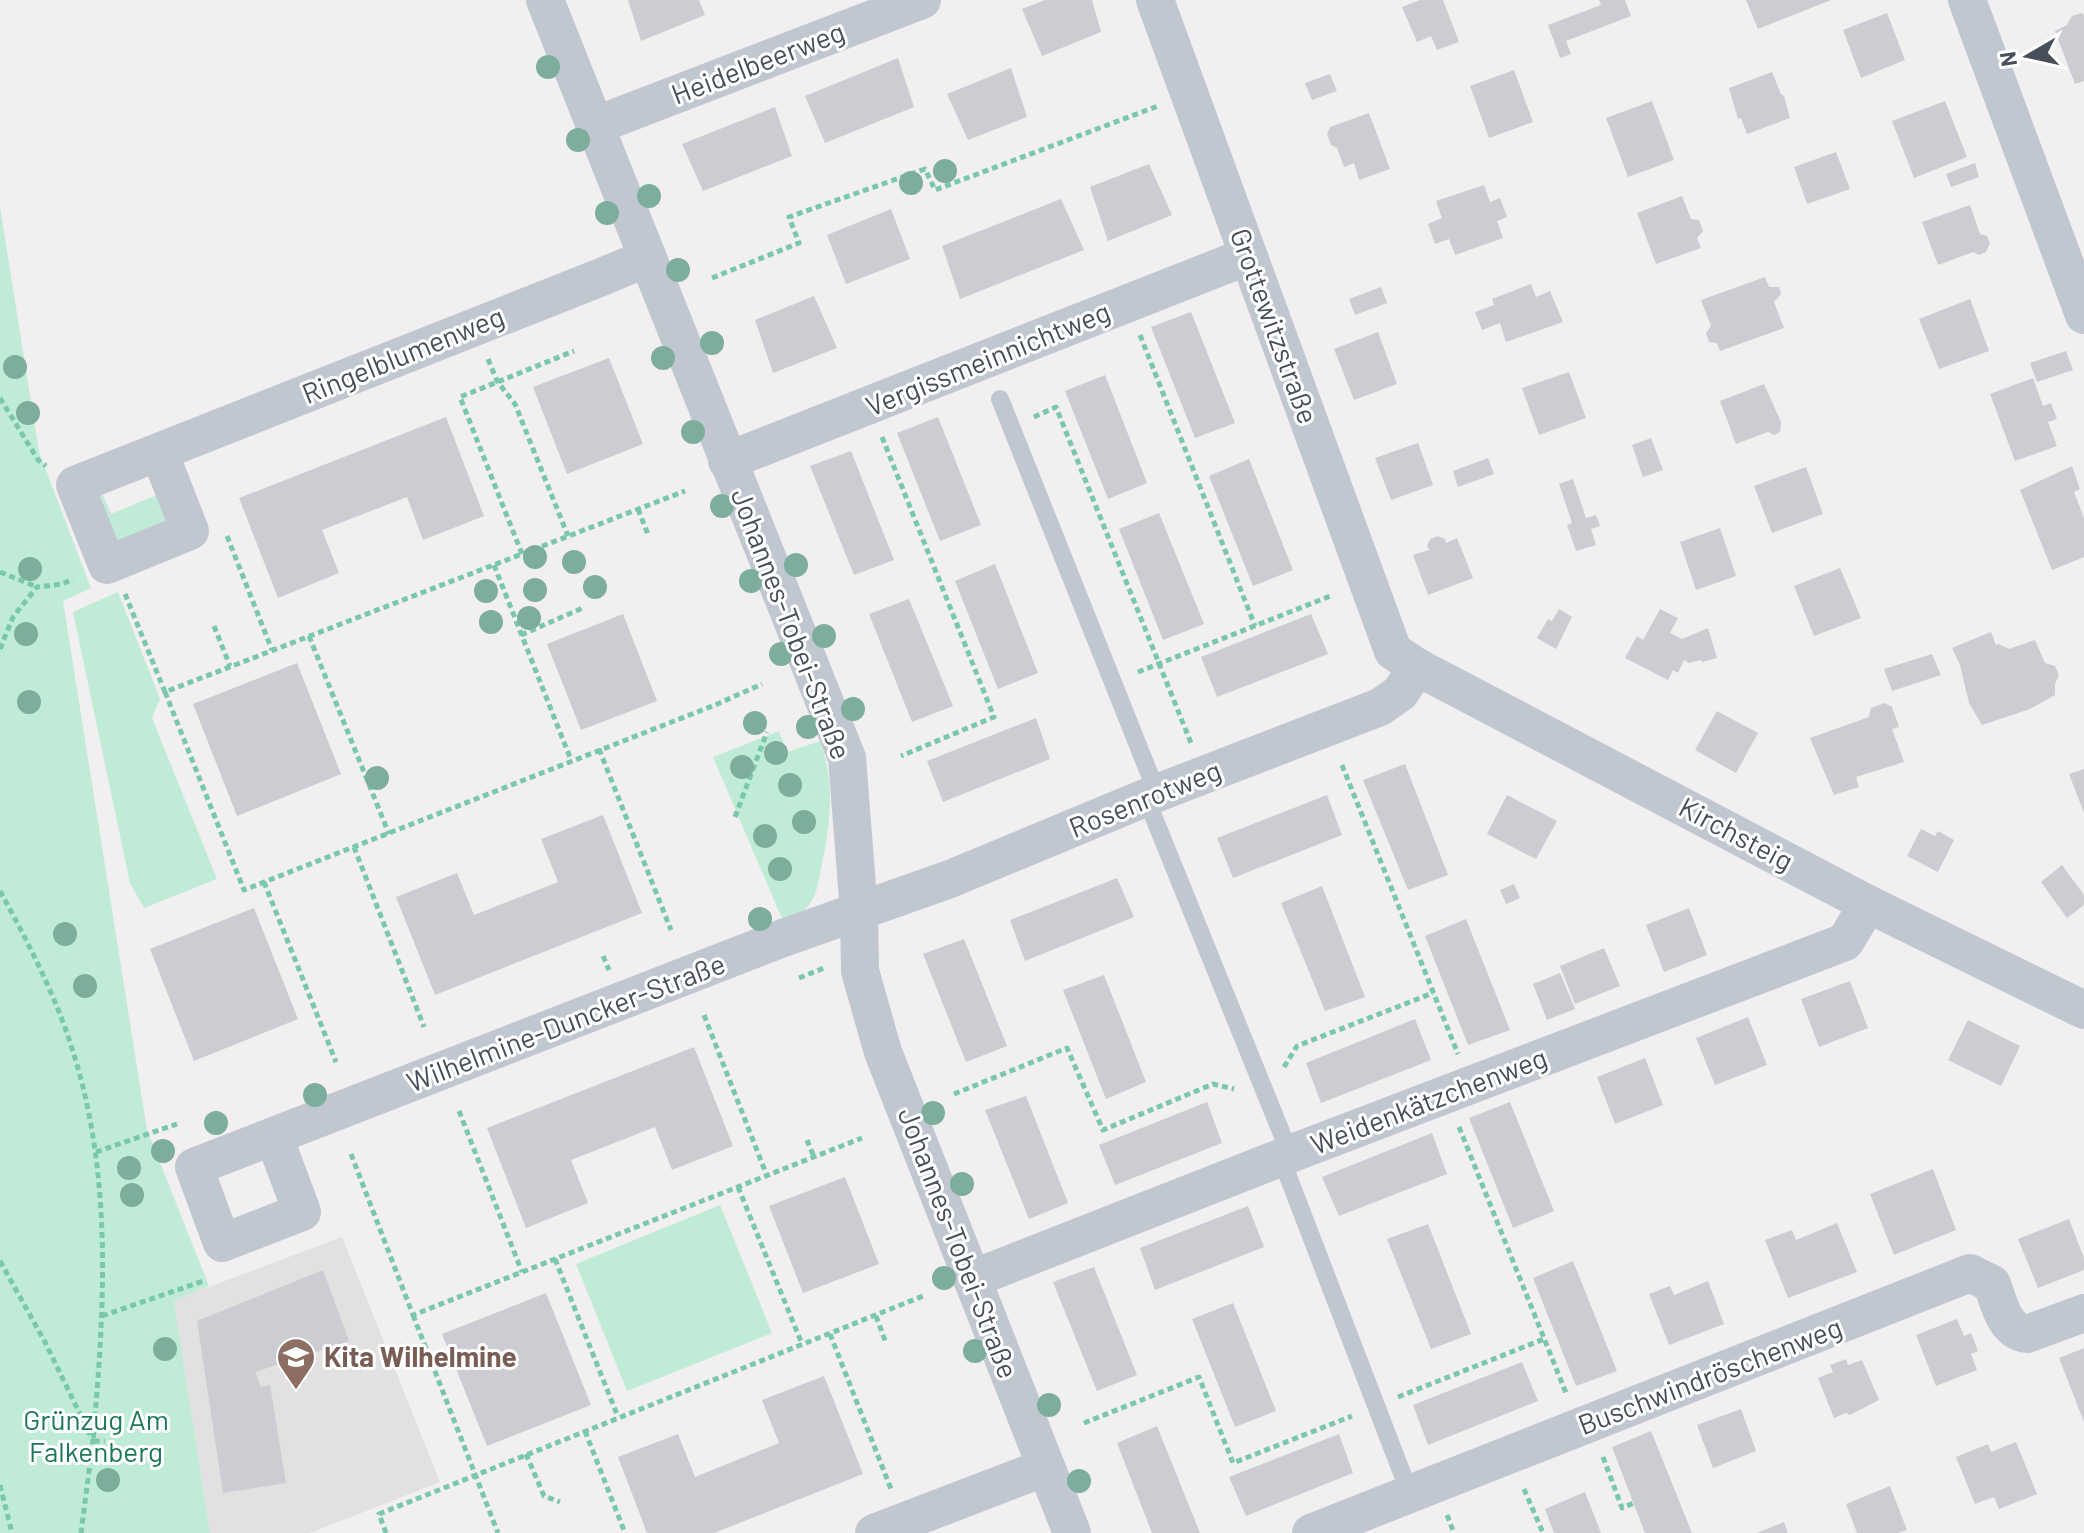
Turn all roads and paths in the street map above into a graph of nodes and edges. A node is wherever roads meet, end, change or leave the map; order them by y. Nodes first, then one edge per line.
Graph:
1 (545, 0) edge
2 (922, 0) edge
3 (1155, 0) edge
4 (1967, 0) edge
5 (1148, 110) dead end
6 (594, 126) junction
7 (1248, 256) junction
8 (647, 258) junction
9 (712, 278) dead end
10 (1128, 304) junction
11 (2084, 315) edge
12 (476, 327) junction
13 (574, 351) dead end
14 (497, 381) junction
15 (0, 398) edge
16 (1000, 399) dead end
17 (869, 406) junction
18 (1011, 426) junction
19 (159, 452) junction
20 (727, 461) junction
21 (75, 485) junction
22 (685, 491) dead end
23 (638, 509) junction
24 (222, 524) dead end
25 (568, 536) junction
26 (649, 537) dead end
27 (522, 554) junction
28 (494, 565) junction
29 (98, 569) junction
30 (0, 572) edge
31 (37, 587) junction
32 (1338, 593) dead end
33 (585, 607) dead end
34 (214, 626) dead end
35 (1255, 626) junction
36 (521, 635) junction
37 (309, 636) junction
38 (0, 649) edge
39 (272, 650) junction
40 (1405, 659) junction
41 (1159, 664) junction
42 (230, 666) junction
43 (1113, 682) junction
44 (762, 684) dead end
45 (165, 692) junction
46 (767, 732) dead end
47 (599, 749) junction
48 (901, 756) dead end
49 (571, 760) junction
50 (1342, 765) dead end
51 (1204, 775) junction
52 (1152, 796) junction
53 (735, 817) dead end
54 (389, 834) junction
55 (354, 847) junction
56 (307, 866) junction
57 (311, 875) dead end
58 (264, 882) junction
59 (0, 891) edge
60 (1868, 904) junction
61 (859, 912) junction
62 (671, 930) dead end
63 (1433, 993) junction
64 (2084, 1010) edge
65 (704, 1015) dead end
66 (424, 1027) dead end
67 (336, 1062) dead end
68 (1458, 1090) junction
69 (954, 1094) dead end
70 (1266, 1095) junction
71 (459, 1111) dead end
72 (177, 1124) dead end
73 (274, 1137) dead end
74 (862, 1138) dead end
75 (807, 1140) dead end
76 (96, 1152) junction
77 (351, 1154) dead end
78 (1285, 1156) junction
79 (814, 1157) junction
80 (767, 1176) junction
81 (738, 1187) junction
82 (555, 1259) junction
83 (0, 1261) edge
84 (522, 1272) junction
85 (972, 1279) junction
86 (206, 1280) dead end
87 (923, 1296) dead end
88 (2084, 1313) edge
89 (413, 1315) junction
90 (102, 1316) junction
91 (876, 1316) junction
92 (830, 1334) junction
93 (1544, 1339) junction
94 (886, 1343) dead end
95 (802, 1344) junction
96 (1376, 1406) junction
97 (618, 1417) junction
98 (1084, 1423) dead end
99 (1585, 1425) junction
100 (585, 1431) junction
101 (93, 1441) junction
102 (105, 1441) dead end
103 (526, 1454) junction
104 (1510, 1454) junction
105 (1046, 1467) junction
106 (474, 1474) junction
107 (0, 1485) edge
108 (1410, 1494) junction
109 (560, 1502) dead end
110 (1634, 1503) dead end
111 (889, 1527) edge
112 (12, 1533) edge
113 (81, 1533) edge
114 (386, 1533) edge
115 (498, 1533) edge
116 (625, 1533) edge
117 (1072, 1533) edge
118 (1311, 1533) edge
119 (1543, 1533) edge

1 - 6 street, Johannes-Tobei-Straße
2 - 6 street, Heidelbeerweg
3 - 7 street, Grottewitzstraße
4 - 11 street
5 - 9 path
6 - 8 street, Johannes-Tobei-Straße
7 - 10 street, Vergissmeinnichtweg
7 - 40 street, Grottewitzstraße
8 - 12 street, Ringelblumenweg
8 - 20 street, Johannes-Tobei-Straße
10 - 17 street, Vergissmeinnichtweg
10 - 35 path
12 - 14 path
12 - 19 street, Ringelblumenweg
13 - 14 path
14 - 25 path
14 - 27 path
15 - 21 path
16 - 18 lane
17 - 20 street, Vergissmeinnichtweg
17 - 48 path
18 - 41 path
18 - 43 lane
19 - 21 street, Ringelblumenweg
19 - 29 street
20 - 61 street, Johannes-Tobei-Straße
21 - 29 street
22 - 23 path
23 - 25 path
23 - 26 path
24 - 39 path
25 - 27 path
27 - 28 path
28 - 36 path
28 - 37 path
29 - 31 path
29 - 45 path
30 - 31 path
31 - 38 path
32 - 35 path
33 - 36 path
34 - 42 path
35 - 41 path
36 - 49 path
37 - 39 path
37 - 54 path
39 - 42 path
40 - 51 street, Rosenrotweg
40 - 60 street, Kirchsteig
41 - 43 path
41 - 51 path
42 - 45 path
43 - 52 lane
44 - 47 path
45 - 58 path
46 - 53 path
47 - 49 path
47 - 62 path
49 - 54 path
50 - 63 path
51 - 52 street, Rosenrotweg
52 - 61 street, Rosenrotweg
52 - 70 lane
54 - 55 path
55 - 56 path
55 - 66 path
56 - 57 path
56 - 58 path
58 - 67 path
59 - 76 path
60 - 64 street, Kirchsteig
60 - 68 street, Weidenkätzchenweg
61 - 73 street, Wilhelmine-Duncker-Straße
61 - 85 street, Johannes-Tobei-Straße
63 - 68 path
63 - 70 path
65 - 80 path
68 - 78 street, Weidenkätzchenweg
68 - 93 path
69 - 70 path
70 - 78 lane
71 - 84 path
72 - 76 path
74 - 79 path
75 - 79 path
76 - 90 path
77 - 89 path
78 - 85 street, Weidenkätzchenweg
78 - 96 lane
79 - 80 path
80 - 81 path
81 - 82 path
81 - 95 path
82 - 84 path
82 - 97 path
83 - 101 path
84 - 89 path
85 - 105 street, Johannes-Tobei-Straße
86 - 90 path
87 - 91 path
88 - 99 street, Buschwindröschenweg
89 - 106 path
90 - 101 path
91 - 92 path
91 - 94 path
92 - 95 path
92 - 111 path
93 - 96 path
93 - 99 path
95 - 97 path
96 - 98 path
96 - 108 lane
97 - 100 path
99 - 104 street, Buschwindröschenweg
99 - 110 path
100 - 103 path
100 - 116 path
101 - 102 path
101 - 113 path
103 - 106 path
103 - 109 path
104 - 108 street, Buschwindröschenweg
104 - 119 path
105 - 111 street
105 - 117 street, Johannes-Tobei-Straße
106 - 114 path
106 - 115 path
107 - 112 path
108 - 118 street, Buschwindröschenweg

